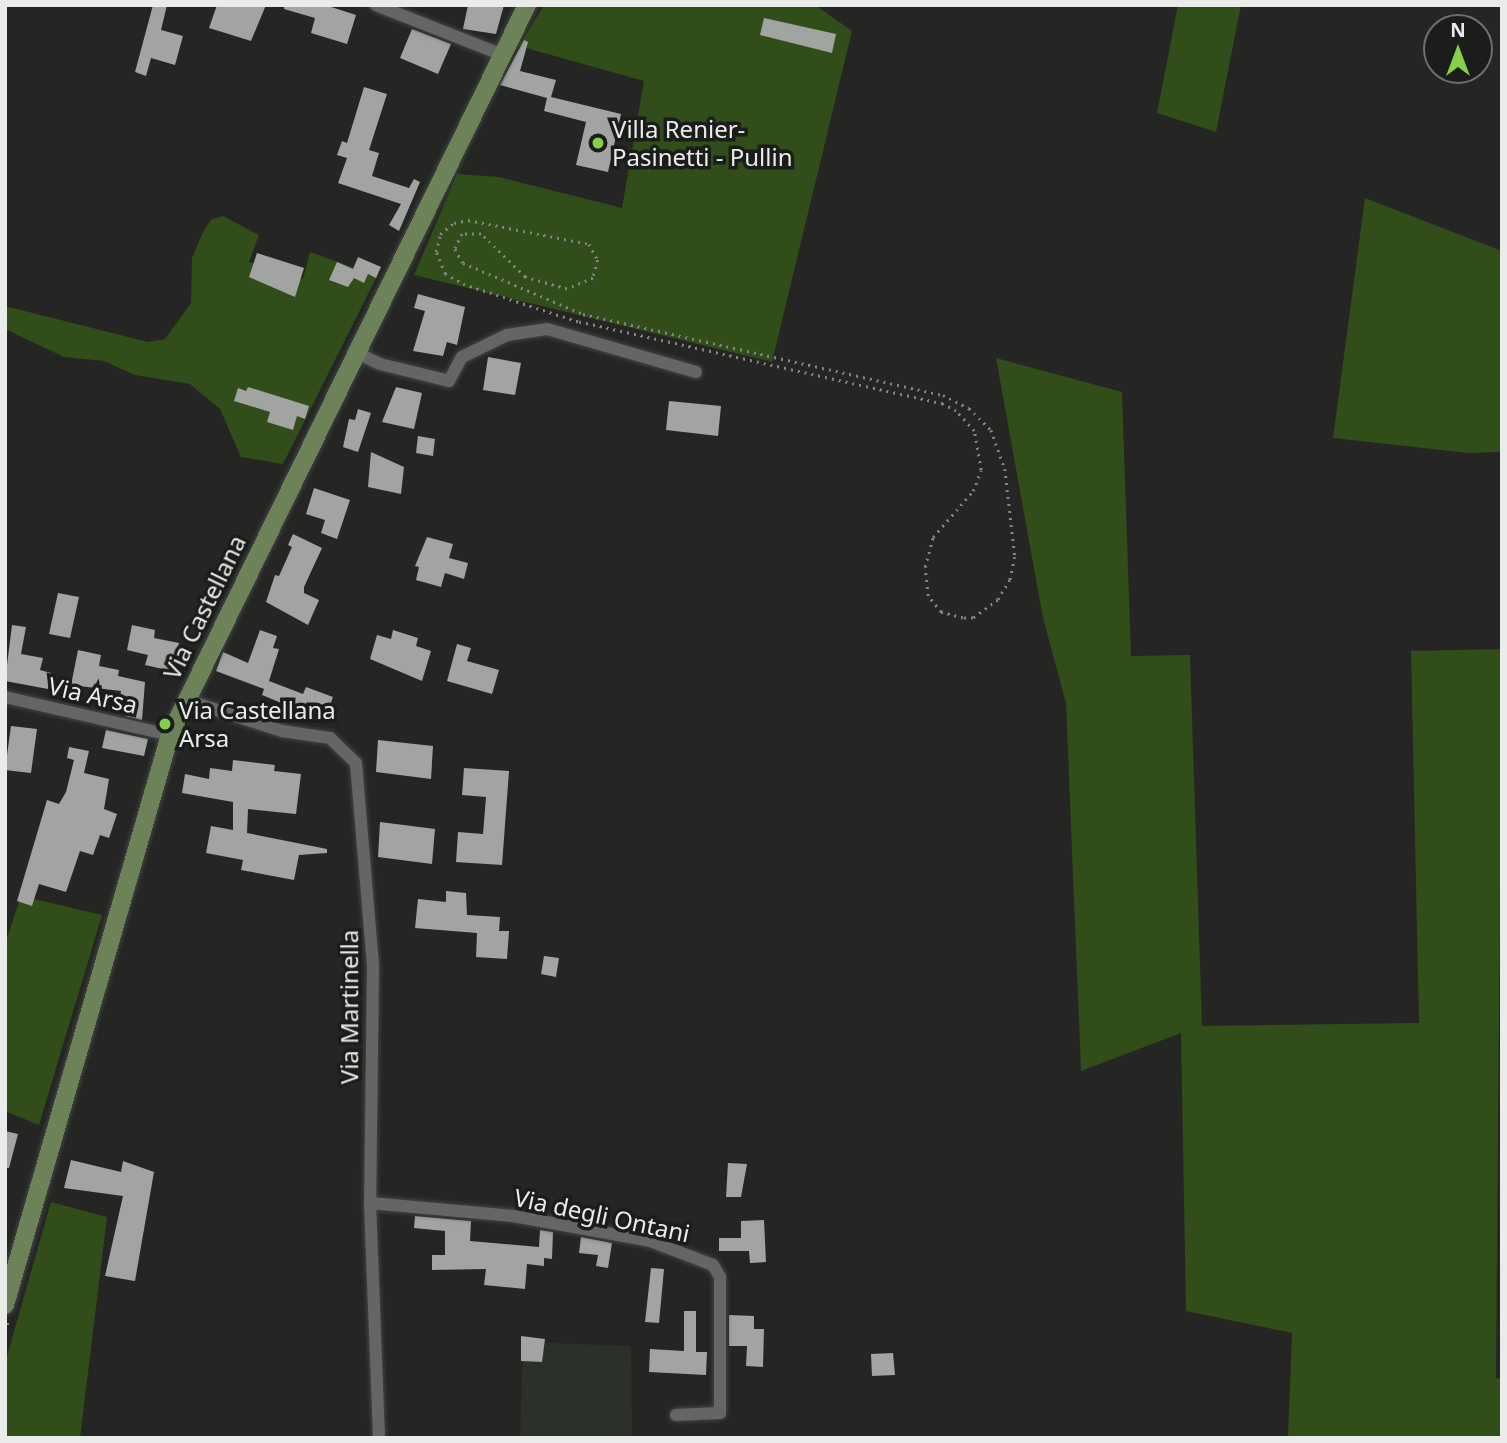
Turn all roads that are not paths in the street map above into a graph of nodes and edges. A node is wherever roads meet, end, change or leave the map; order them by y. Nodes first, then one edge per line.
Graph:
1 (376, 5) edge
2 (527, 5) edge
3 (503, 55) junction
4 (357, 353) junction
5 (696, 372) dead end
6 (5, 697) edge
7 (186, 700) junction
8 (170, 735) junction
9 (370, 1203) junction
10 (5, 1305) edge
11 (676, 1415) dead end
12 (379, 1438) edge

1 - 3 street
2 - 3 main road, Via Castellana
3 - 4 main road, Via Castellana
4 - 5 street
4 - 7 main road, Via Castellana
6 - 8 street, Via Arsa
7 - 8 main road, Via Castellana
7 - 9 street, Via Martinella
8 - 10 main road, Via Castellana
9 - 11 street, Via degli Ontani
9 - 12 street, Via Martinella

